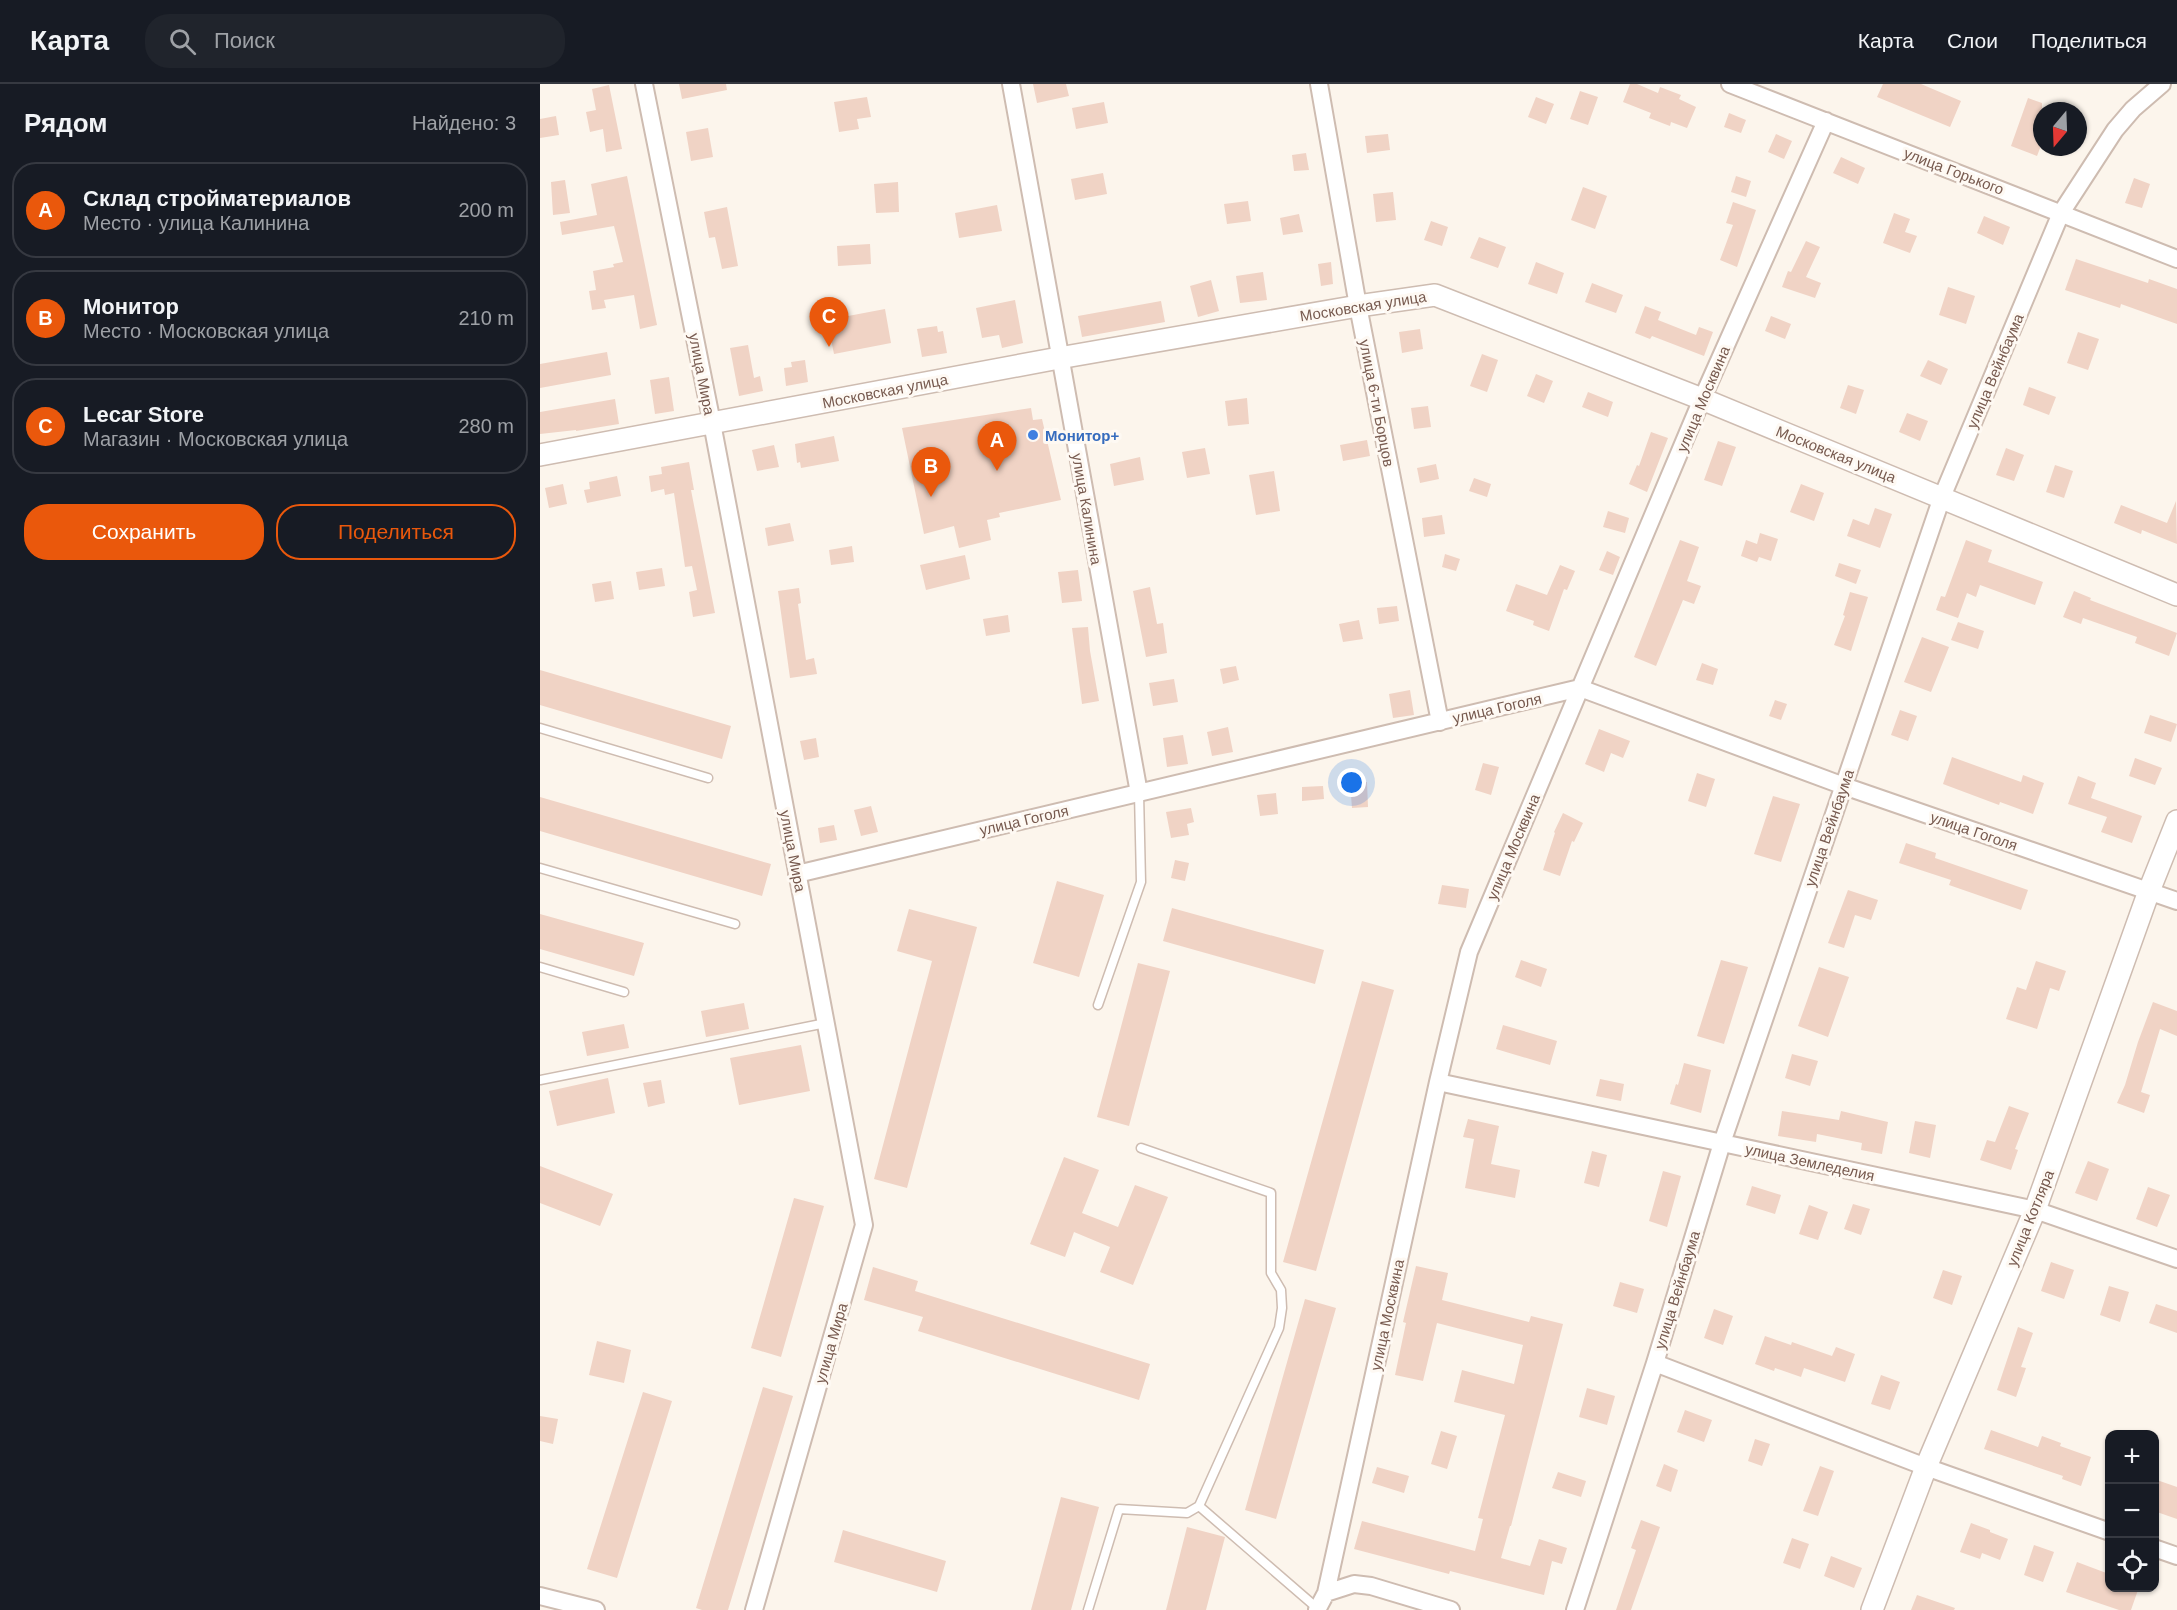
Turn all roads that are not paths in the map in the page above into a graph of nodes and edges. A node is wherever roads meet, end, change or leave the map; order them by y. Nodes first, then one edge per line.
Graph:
1 (644, 84) edge
2 (1011, 84) edge
3 (1319, 84) edge
4 (1730, 84) edge
5 (2162, 84) edge
6 (1826, 121) junction
7 (2061, 213) junction
8 (2177, 259) edge
9 (1358, 306) junction
10 (1059, 358) junction
11 (1702, 399) junction
12 (712, 423) junction
13 (540, 455) edge
14 (1942, 497) junction
15 (2177, 595) edge
16 (1580, 688) junction
17 (1440, 722) junction
18 (540, 728) edge
19 (708, 778) dead end
20 (1844, 786) junction
21 (1139, 793) junction
22 (2177, 822) edge
23 (540, 868) edge
24 (797, 873) junction
25 (2149, 891) junction
26 (2177, 901) edge
27 (735, 924) dead end
28 (540, 967) edge
29 (624, 992) dead end
30 (1098, 1005) dead end
31 (826, 1023) junction
32 (540, 1080) edge
33 (1438, 1082) junction
34 (1722, 1143) junction
35 (1141, 1148) dead end
36 (2035, 1210) junction
37 (2177, 1259) edge
38 (1655, 1363) junction
39 (1926, 1467) junction
40 (1198, 1506) junction
41 (2105, 1531) edge
42 (2159, 1550) edge
43 (2177, 1556) edge
44 (1326, 1593) junction
45 (540, 1596) edge
46 (1317, 1609) edge
47 (596, 1610) edge
48 (754, 1610) edge
49 (1088, 1610) edge
50 (1451, 1610) edge
51 (1575, 1610) edge
52 (1872, 1610) edge

1 - 12 street, улица Мира
2 - 10 street, улица Калинина
3 - 9 street, улица 6-ти Борцов
4 - 6 street, улица Горького
5 - 7 street, улица Вейнбаума
6 - 7 street, улица Горького
6 - 11 street, улица Москвина
7 - 8 street, улица Горького
7 - 14 street, улица Вейнбаума
9 - 10 street, Московская улица
9 - 11 street, Московская улица
9 - 17 street, улица 6-ти Борцов
10 - 12 street, Московская улица
10 - 21 street, улица Калинина
11 - 14 street, Московская улица
11 - 16 street, улица Москвина
12 - 13 street, Московская улица
12 - 24 street, улица Мира
14 - 15 street, Московская улица
14 - 20 street, улица Вейнбаума
16 - 17 street, улица Гоголя
16 - 20 street, улица Гоголя
16 - 33 street, улица Москвина
17 - 21 street, улица Гоголя
18 - 19 lane
20 - 25 street, улица Гоголя
20 - 34 street, улица Вейнбаума
21 - 24 street, улица Гоголя
21 - 30 lane
22 - 25 street, улица Котляра
23 - 27 lane
24 - 31 street, улица Мира
25 - 26 street, улица Гоголя
25 - 36 street, улица Котляра
28 - 29 lane
31 - 32 lane
31 - 48 street, улица Мира
33 - 34 street, улица Земледелия
33 - 44 street, улица Москвина
34 - 36 street, улица Земледелия
34 - 38 street, улица Вейнбаума
35 - 40 lane
36 - 37 street, улица Земледелия
36 - 39 street, улица Котляра
38 - 39 street
38 - 51 street, улица Вейнбаума
39 - 41 street
39 - 52 street, улица Котляра
40 - 46 lane
40 - 49 lane
42 - 43 street
44 - 46 street, улица Москвина
44 - 50 street
45 - 47 street

